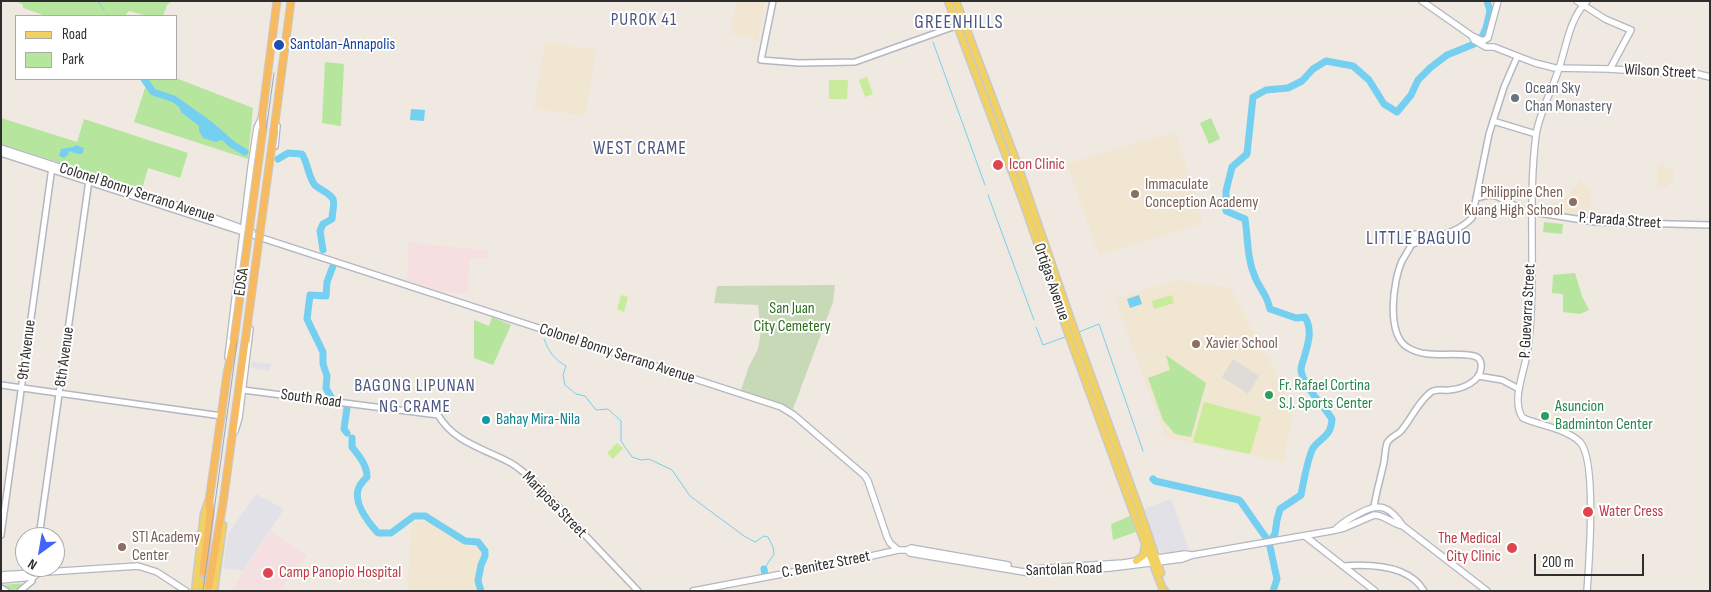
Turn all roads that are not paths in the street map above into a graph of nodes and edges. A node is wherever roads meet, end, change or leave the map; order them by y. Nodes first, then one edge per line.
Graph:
1 (277, 1) edge
2 (291, 1) edge
3 (773, 1) edge
4 (956, 1) edge
5 (1422, 1) edge
6 (1498, 1) edge
7 (1577, 1) edge
8 (946, 2) edge
9 (1585, 3) edge
10 (964, 23) junction
11 (957, 26) junction
12 (1478, 39) junction
13 (1494, 47) junction
14 (1517, 57) junction
15 (1559, 68) junction
16 (1610, 69) junction
17 (1710, 77) edge
18 (262, 117) junction
19 (276, 120) junction
20 (1493, 121) junction
21 (1536, 134) junction
22 (1, 148) edge
23 (1, 153) edge
24 (52, 167) junction
25 (89, 179) junction
26 (1476, 198) junction
27 (1531, 212) junction
28 (244, 217) junction
29 (236, 225) junction
30 (1710, 225) edge
31 (243, 230) junction
32 (262, 238) junction
33 (1433, 238) junction
34 (1413, 244) junction
35 (240, 252) junction
36 (260, 255) junction
37 (236, 277) junction
38 (256, 281) junction
39 (1072, 334) junction
40 (227, 374) junction
41 (1478, 376) junction
42 (1, 385) edge
43 (22, 389) junction
44 (1519, 389) junction
45 (243, 390) junction
46 (60, 394) junction
47 (438, 415) joint
48 (222, 416) junction
49 (230, 447) junction
50 (1374, 507) junction
51 (1403, 526) junction
52 (40, 527) edge
53 (1337, 528) junction
54 (1, 535) edge
55 (1305, 536) junction
56 (887, 537) junction
57 (1145, 544) junction
58 (898, 550) junction
59 (907, 550) junction
60 (881, 554) junction
61 (1155, 560) junction
62 (1136, 561) junction
63 (1343, 566) junction
64 (65, 571) edge
65 (200, 572) junction
66 (15, 574) edge
67 (1, 575) edge
68 (15, 577) edge
69 (33, 577) edge
70 (1, 580) edge
71 (1, 588) edge
72 (195, 588) edge
73 (213, 588) edge
74 (6, 591) edge
75 (20, 591) edge
76 (187, 591) edge
77 (638, 591) edge
78 (694, 591) edge
79 (1166, 591) edge
80 (1375, 591) edge
81 (1424, 591) edge
82 (1487, 591) edge
83 (1587, 591) edge

1 - 18 highway, EDSA
2 - 19 highway, EDSA
3 - 11 street
4 - 10 main road, Ortigas Avenue
5 - 12 main road, Wilson Street
6 - 12 main road
7 - 9 main road
8 - 11 main road, Ortigas Avenue
9 - 15 main road, P. Guevarra Street
9 - 16 main road
10 - 11 street
10 - 39 main road, Ortigas Avenue
11 - 39 main road, Ortigas Avenue
12 - 13 main road, Wilson Street
12 - 13 main road, Wilson Street
13 - 14 main road, Wilson Street
14 - 15 main road, Wilson Street
14 - 20 street
15 - 16 main road, Wilson Street
15 - 21 main road, P. Guevarra Street
16 - 17 main road, Wilson Street
18 - 28 main road, EDSA
18 - 40 highway, EDSA, bridge
19 - 32 main road, EDSA
19 - 49 highway, EDSA, bridge
20 - 21 street
20 - 26 street
21 - 27 main road, P. Guevarra Street
22 - 24 main road, Colonel Bonny Serrano Avenue
23 - 24 main road, Colonel Bonny Serrano Avenue
24 - 25 main road, Colonel Bonny Serrano Avenue
24 - 43 street, 9th Avenue
25 - 29 main road, Colonel Bonny Serrano Avenue
25 - 31 main road, Colonel Bonny Serrano Avenue
25 - 46 street, 8th Avenue
26 - 27 street, P. Parada Street
26 - 33 street
27 - 30 street, P. Parada Street
27 - 44 main road, P. Guevarra Street
28 - 29 main road
28 - 31 main road, EDSA
29 - 31 main road, Colonel Bonny Serrano Avenue
31 - 32 main road, Colonel Bonny Serrano Avenue
31 - 35 main road, EDSA
32 - 36 main road, EDSA
32 - 56 main road, Colonel Bonny Serrano Avenue
33 - 34 street
33 - 34 street
34 - 41 street
35 - 36 main road
35 - 37 main road, EDSA
36 - 38 main road, EDSA
37 - 38 main road
37 - 40 main road, EDSA
38 - 45 main road, EDSA
39 - 57 main road, Ortigas Avenue
39 - 61 main road, Ortigas Avenue
40 - 48 highway, EDSA
41 - 44 street
41 - 50 street
42 - 43 street
43 - 46 street
43 - 54 street, 9th Avenue
44 - 83 main road, P. Guevarra Street
45 - 47 street, South Road
45 - 49 main road, EDSA
46 - 48 street
46 - 52 street, 8th Avenue
47 - 77 street, Mariposa Street
48 - 65 highway, EDSA
49 - 73 highway, EDSA
50 - 51 main road, Santolan Road
50 - 53 main road, Santolan Road
51 - 53 main road, Santolan Road
51 - 82 main road, Santolan Road
53 - 55 main road, Santolan Road
55 - 61 main road, Santolan Road
55 - 63 main road
56 - 58 main road, Colonel Bonny Serrano Avenue
56 - 60 main road
57 - 61 main road, Ortigas Avenue
57 - 62 main road
58 - 59 main road, Santolan Road
58 - 60 main road, C. Benitez Street
59 - 61 main road, Santolan Road
59 - 62 main road, Santolan Road
60 - 78 main road, C. Benitez Street
61 - 62 main road, Santolan Road
61 - 79 main road
63 - 80 main road
63 - 81 street
64 - 76 main road
65 - 72 main road, EDSA
65 - 73 main road
66 - 67 main road
68 - 70 main road
69 - 75 street
71 - 74 street
72 - 76 main road

